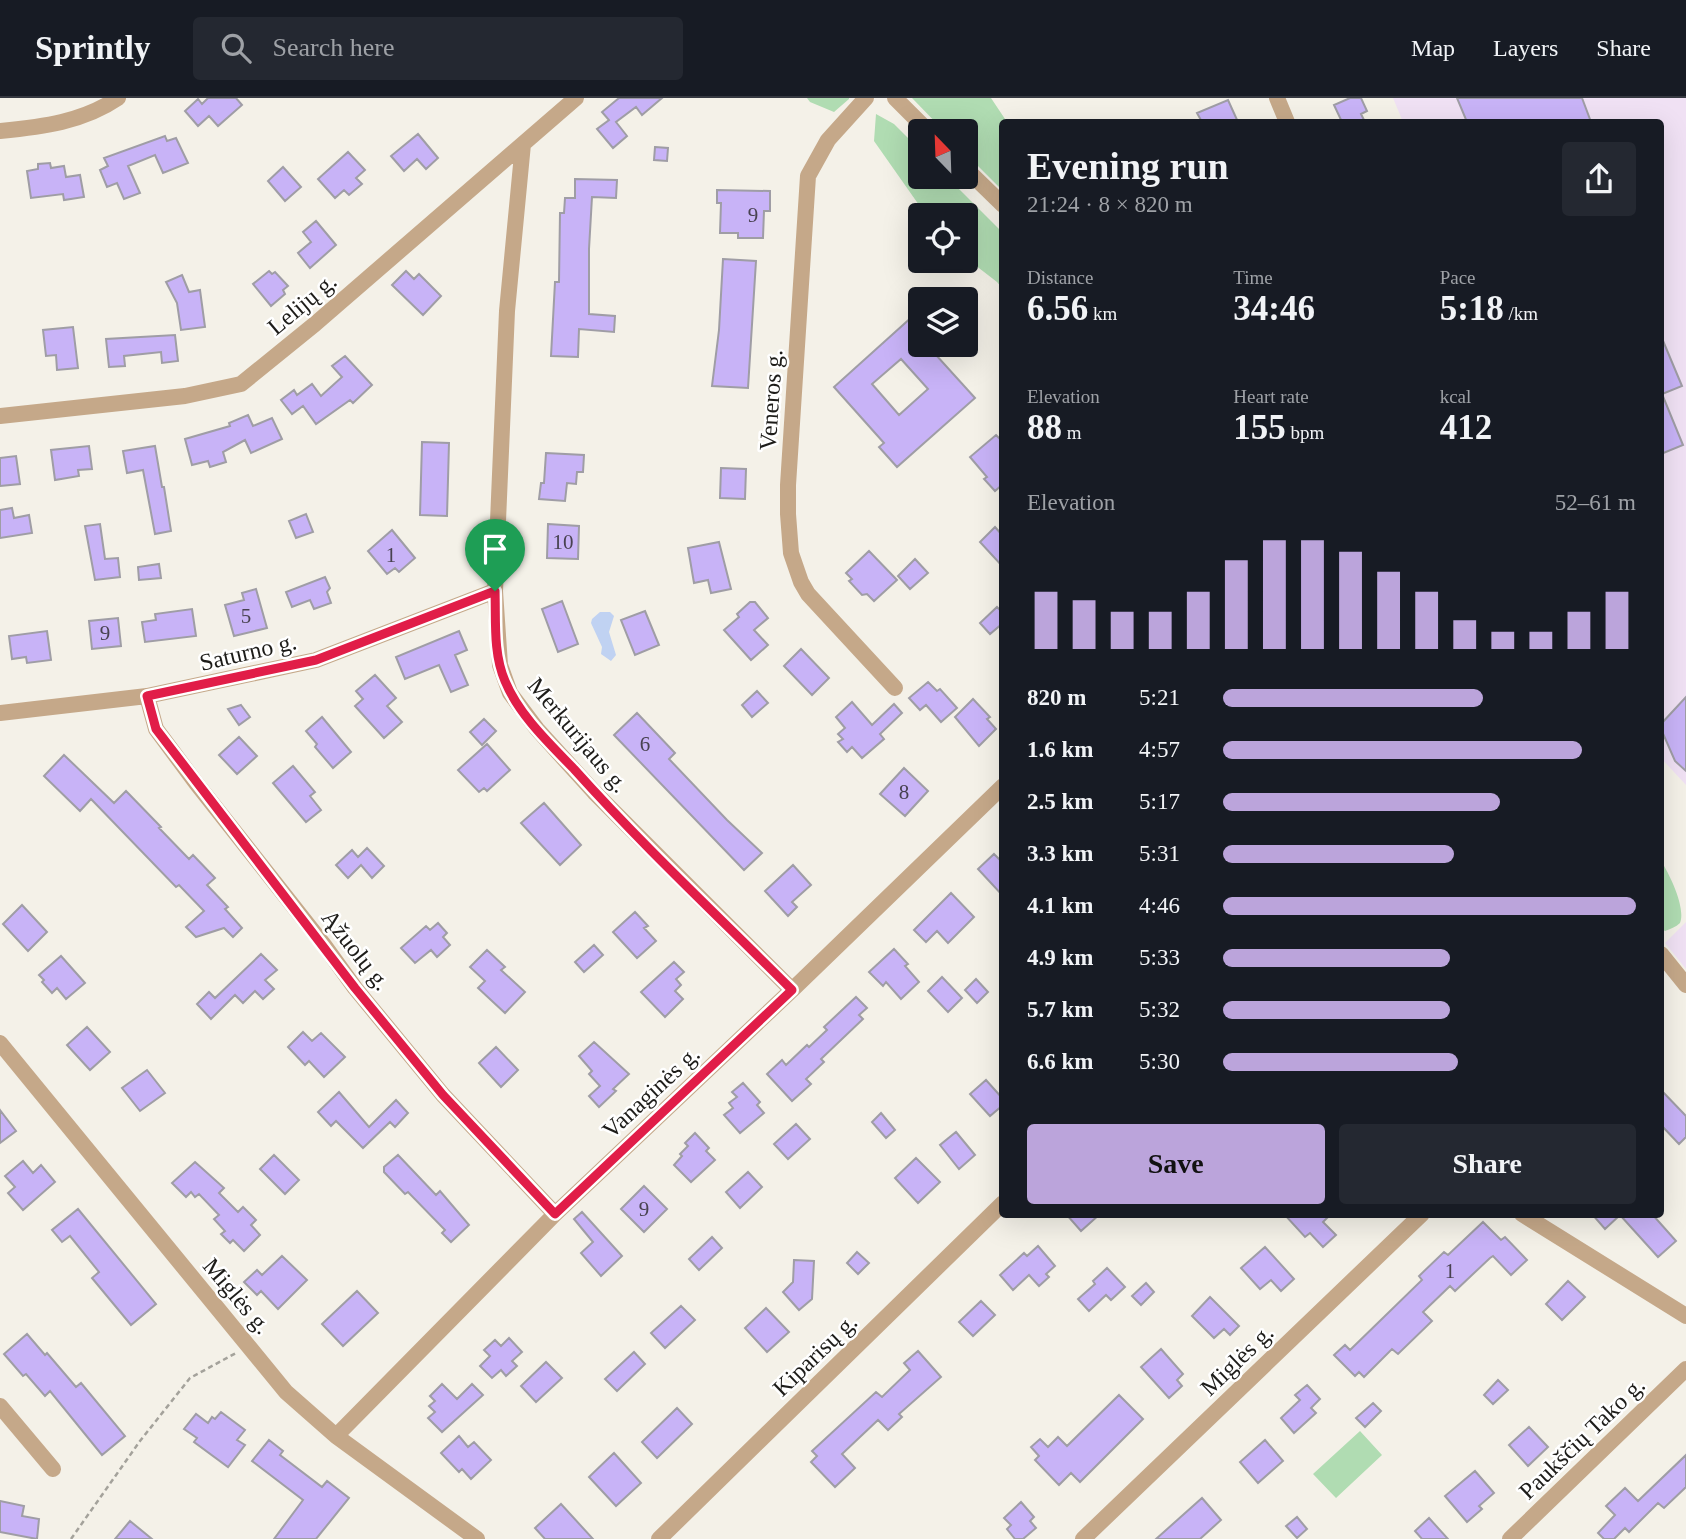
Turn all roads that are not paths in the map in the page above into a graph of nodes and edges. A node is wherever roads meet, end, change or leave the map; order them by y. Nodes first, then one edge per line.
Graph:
1 (118, 98) edge
2 (576, 98) edge
3 (866, 98) edge
4 (895, 98) edge
5 (1277, 98) edge
6 (916, 119) edge
7 (1286, 119) edge
8 (0, 131) edge
9 (523, 144) junction
10 (978, 181) edge
11 (999, 201) edge
12 (0, 416) edge
13 (495, 591) junction
14 (895, 688) dead end
15 (147, 696) junction
16 (0, 713) edge
17 (999, 790) edge
18 (1664, 958) edge
19 (1686, 985) edge
20 (792, 990) junction
21 (0, 1043) edge
22 (999, 1207) edge
23 (555, 1214) junction
24 (1418, 1218) edge
25 (1528, 1218) edge
26 (1686, 1315) edge
27 (1686, 1369) edge
28 (0, 1406) edge
29 (336, 1436) junction
30 (53, 1469) dead end
31 (477, 1539) edge
32 (659, 1539) edge
33 (1083, 1539) edge
34 (1510, 1539) edge

1 - 8 street
2 - 9 street, Lelijų g.
3 - 14 street, Veneros g.
4 - 6 street
5 - 7 street
9 - 12 street, Lelijų g.
9 - 13 street, Merkurijaus g.
10 - 11 street
13 - 15 street, Saturno g.
13 - 20 street, Merkurijaus g.
15 - 16 street, Saturno g.
15 - 23 street, Ąžuolų g.
17 - 20 street, Vanaginės g.
18 - 19 street
20 - 23 street, Vanaginės g.
21 - 29 street, Miglės g.
22 - 32 street, Kiparisų g.
23 - 29 street, Vanaginės g.
24 - 33 street, Miglės g.
25 - 26 street
27 - 34 street, Paukščių Tako g.
28 - 30 street
29 - 31 street, Miglės g.

